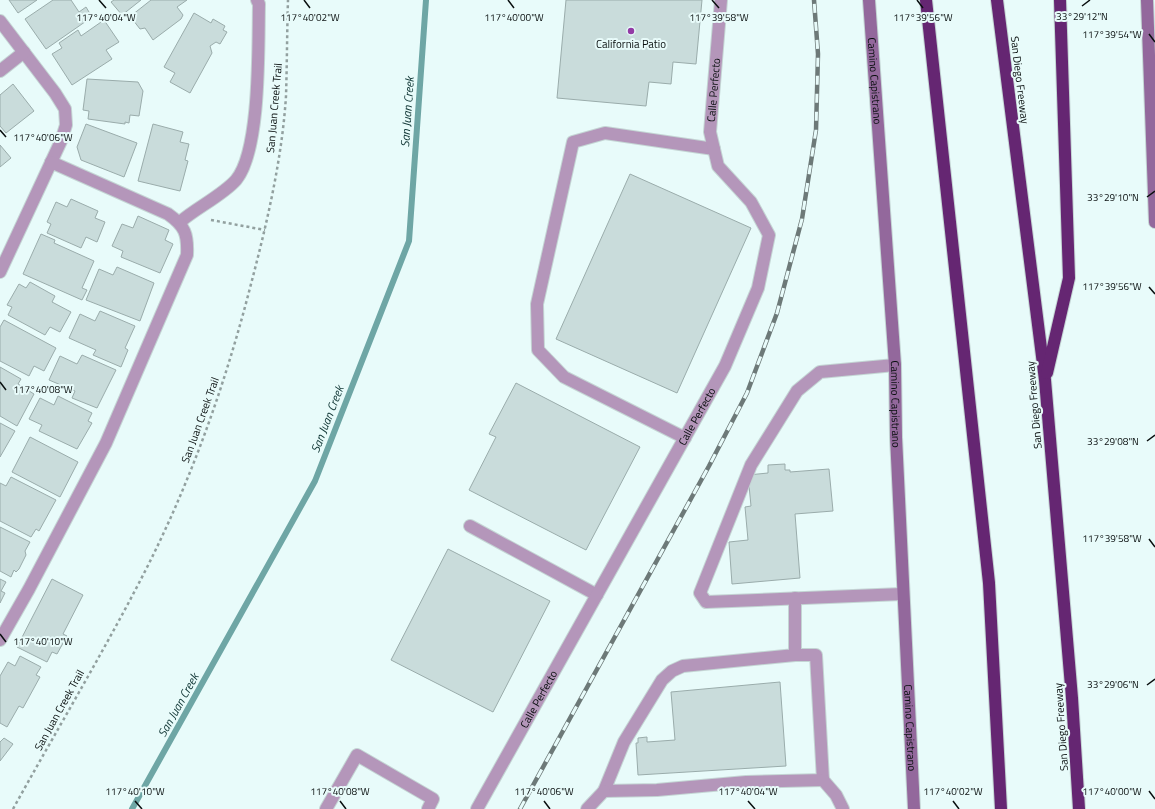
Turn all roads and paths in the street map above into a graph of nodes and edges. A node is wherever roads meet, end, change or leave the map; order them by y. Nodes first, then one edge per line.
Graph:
1 (256, 0) edge
2 (288, 0) edge
3 (721, 0) edge
4 (869, 0) edge
5 (926, 0) edge
6 (997, 0) edge
7 (1060, 0) edge
8 (1147, 0) edge
9 (0, 21) edge
10 (24, 52) junction
11 (0, 71) edge
12 (714, 149) junction
13 (51, 162) junction
14 (193, 211) junction
15 (180, 222) junction
16 (1155, 222) edge
17 (266, 230) junction
18 (0, 272) edge
19 (895, 365) junction
20 (1045, 380) junction
21 (685, 438) junction
22 (470, 526) dead end
23 (902, 594) junction
24 (598, 595) junction
25 (795, 598) junction
26 (0, 640) edge
27 (794, 656) junction
28 (823, 780) junction
29 (604, 791) junction
30 (13, 809) edge
31 (326, 809) edge
32 (428, 809) edge
33 (477, 809) edge
34 (587, 809) edge
35 (843, 809) edge
36 (914, 809) edge
37 (1000, 809) edge
38 (1079, 809) edge

1 - 14 street
2 - 17 path, San Juan Creek Trail
3 - 12 street, Calle Perfecto
4 - 19 main road, Camino Capistrano
5 - 37 highway
6 - 20 highway, San Diego Freeway
7 - 20 highway
8 - 16 main road
9 - 10 street
10 - 11 street
10 - 13 street
12 - 21 street, Calle Perfecto
12 - 21 street
13 - 15 street
13 - 18 street
14 - 15 street
14 - 17 path
15 - 26 street
17 - 30 path, San Juan Creek Trail
19 - 23 main road, Camino Capistrano
19 - 25 street
20 - 38 highway, San Diego Freeway
21 - 24 street, Calle Perfecto
22 - 24 street
23 - 25 street
23 - 36 main road, Camino Capistrano
24 - 33 street, Calle Perfecto
25 - 27 street
27 - 28 street
27 - 29 street
28 - 29 street
28 - 35 street
29 - 34 street
31 - 32 street

